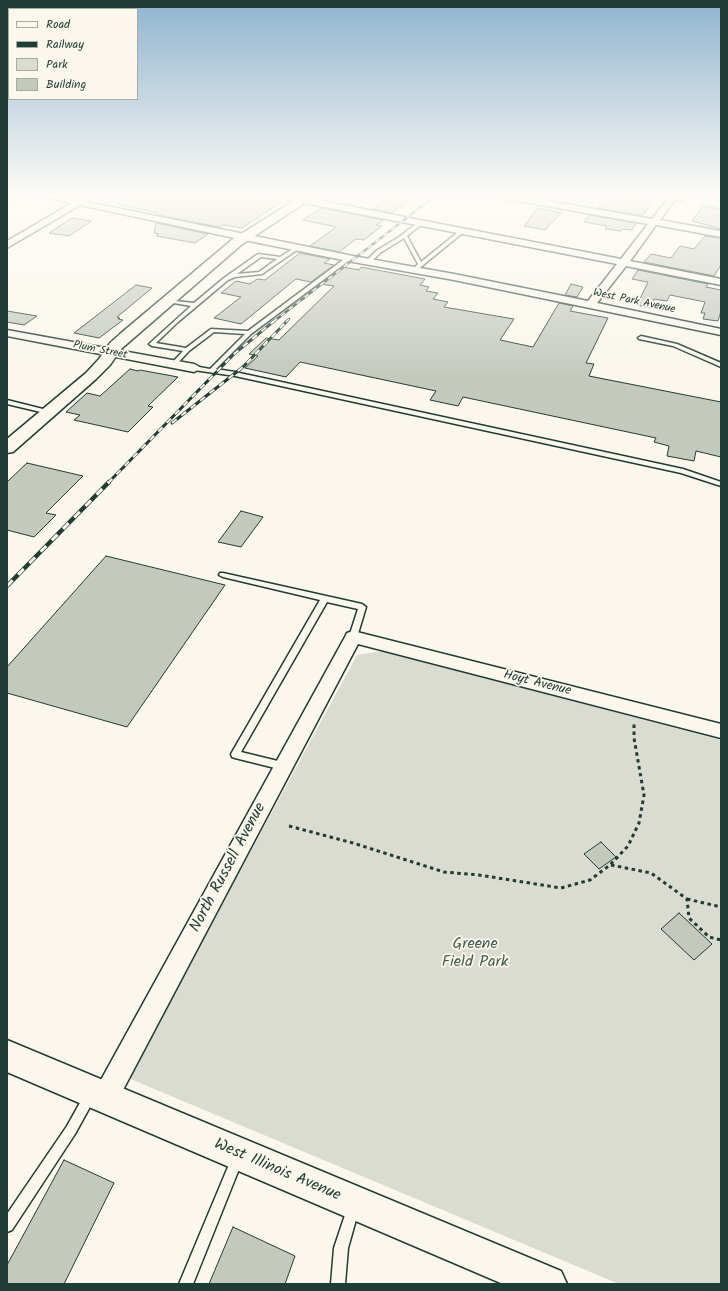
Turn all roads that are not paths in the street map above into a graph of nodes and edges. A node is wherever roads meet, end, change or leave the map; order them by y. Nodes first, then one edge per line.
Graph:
1 (222, 255) edge
2 (260, 255) edge
3 (261, 255) edge
4 (287, 255) edge
5 (336, 255) edge
6 (374, 255) edge
7 (413, 255) edge
8 (433, 255) edge
9 (586, 255) edge
10 (629, 255) edge
11 (349, 258) junction
12 (282, 259) junction
13 (369, 260) junction
14 (623, 263) junction
15 (418, 267) junction
16 (230, 277) junction
17 (721, 282) edge
18 (168, 301) junction
19 (196, 305) junction
20 (590, 306) junction
21 (721, 332) edge
22 (7, 333) edge
23 (249, 333) junction
24 (641, 338) dead end
25 (187, 350) junction
26 (111, 353) junction
27 (173, 365) junction
28 (721, 365) edge
29 (194, 368) joint
30 (212, 370) junction
31 (7, 402) edge
32 (49, 412) junction
33 (7, 448) edge
34 (721, 484) edge
35 (223, 575) dead end
36 (326, 599) junction
37 (353, 638) junction
38 (721, 731) edge
39 (283, 766) junction
40 (7, 1056) edge
41 (99, 1095) junction
42 (238, 1154) junction
43 (354, 1203) junction
44 (7, 1224) edge
45 (186, 1284) edge
46 (338, 1284) edge
47 (548, 1284) edge

1 - 18 street
2 - 16 lane
3 - 12 lane
4 - 12 lane
5 - 11 street, West Park Avenue
6 - 13 lane
7 - 15 lane
8 - 15 lane
9 - 14 street
10 - 14 street
11 - 13 street, West Park Avenue
11 - 23 lane
12 - 16 lane
13 - 15 street, West Park Avenue
14 - 17 street
14 - 20 street
15 - 20 street, West Park Avenue
16 - 19 lane
18 - 19 lane
18 - 26 street
19 - 25 lane
20 - 21 street, West Park Avenue
22 - 26 street, Plum Street
23 - 25 lane
23 - 30 lane
24 - 28 lane
25 - 27 lane
26 - 27 street, Plum Street
26 - 32 street
27 - 29 street, Plum Street
29 - 30 lane
30 - 34 lane
31 - 32 lane
32 - 33 street
35 - 36 lane
36 - 37 lane
36 - 39 lane
37 - 38 street, Hoyt Avenue
37 - 39 street, North Russell Avenue
39 - 41 street, North Russell Avenue
40 - 41 street, West Illinois Avenue
41 - 42 street, West Illinois Avenue
41 - 44 lane
42 - 43 street, West Illinois Avenue
42 - 45 lane
43 - 46 lane
43 - 47 street, West Illinois Avenue

